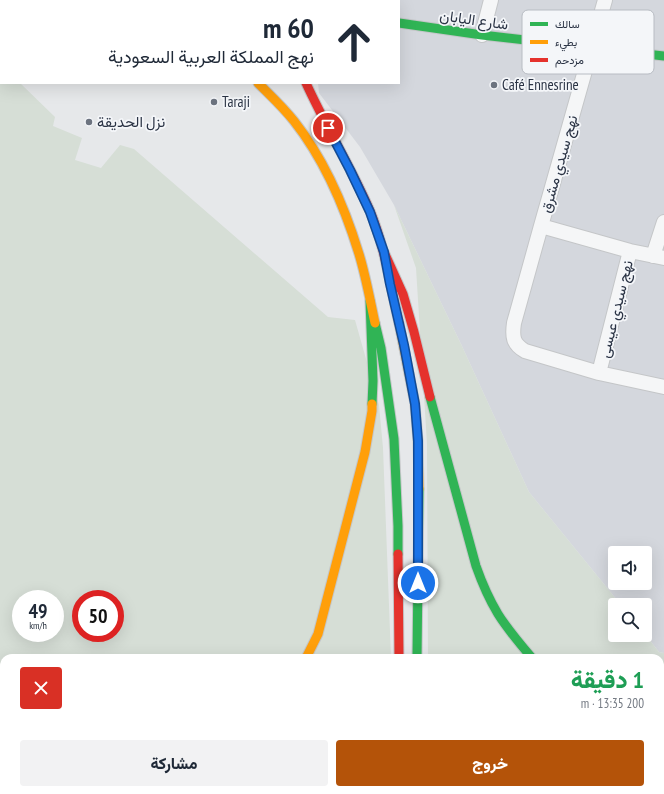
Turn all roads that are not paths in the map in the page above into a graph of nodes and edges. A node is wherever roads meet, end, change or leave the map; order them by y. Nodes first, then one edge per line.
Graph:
1 (491, 0) edge
2 (605, 0) edge
3 (602, 10) edge
4 (400, 23) edge
5 (482, 35) junction
6 (522, 40) edge
7 (654, 55) edge
8 (664, 56) edge
9 (584, 74) edge
10 (259, 84) edge
11 (306, 84) edge
12 (664, 222) edge
13 (541, 226) junction
14 (630, 251) junction
15 (384, 252) junction
16 (659, 257) edge
17 (370, 301) junction
18 (599, 373) junction
19 (664, 387) edge
20 (308, 654) edge
21 (399, 654) edge
22 (417, 654) edge
23 (529, 654) edge

1 - 5 street
2 - 3 street, نهج سيدي مشرق
4 - 5 main road, شارع اليابان
5 - 6 main road, شارع اليابان
7 - 8 main road, شارع اليابان
9 - 13 street, نهج سيدي مشرق
10 - 17 main road
11 - 15 main road
12 - 16 street, نهج سيدي عيسى
13 - 14 street, نهج سيدي مشرق
13 - 18 street
14 - 16 street, نهج سيدي مشرق
14 - 18 street, نهج سيدي عيسى
15 - 22 main road
15 - 23 main road
17 - 20 main road
17 - 21 main road
18 - 19 street, نهج سيدي عيسى

